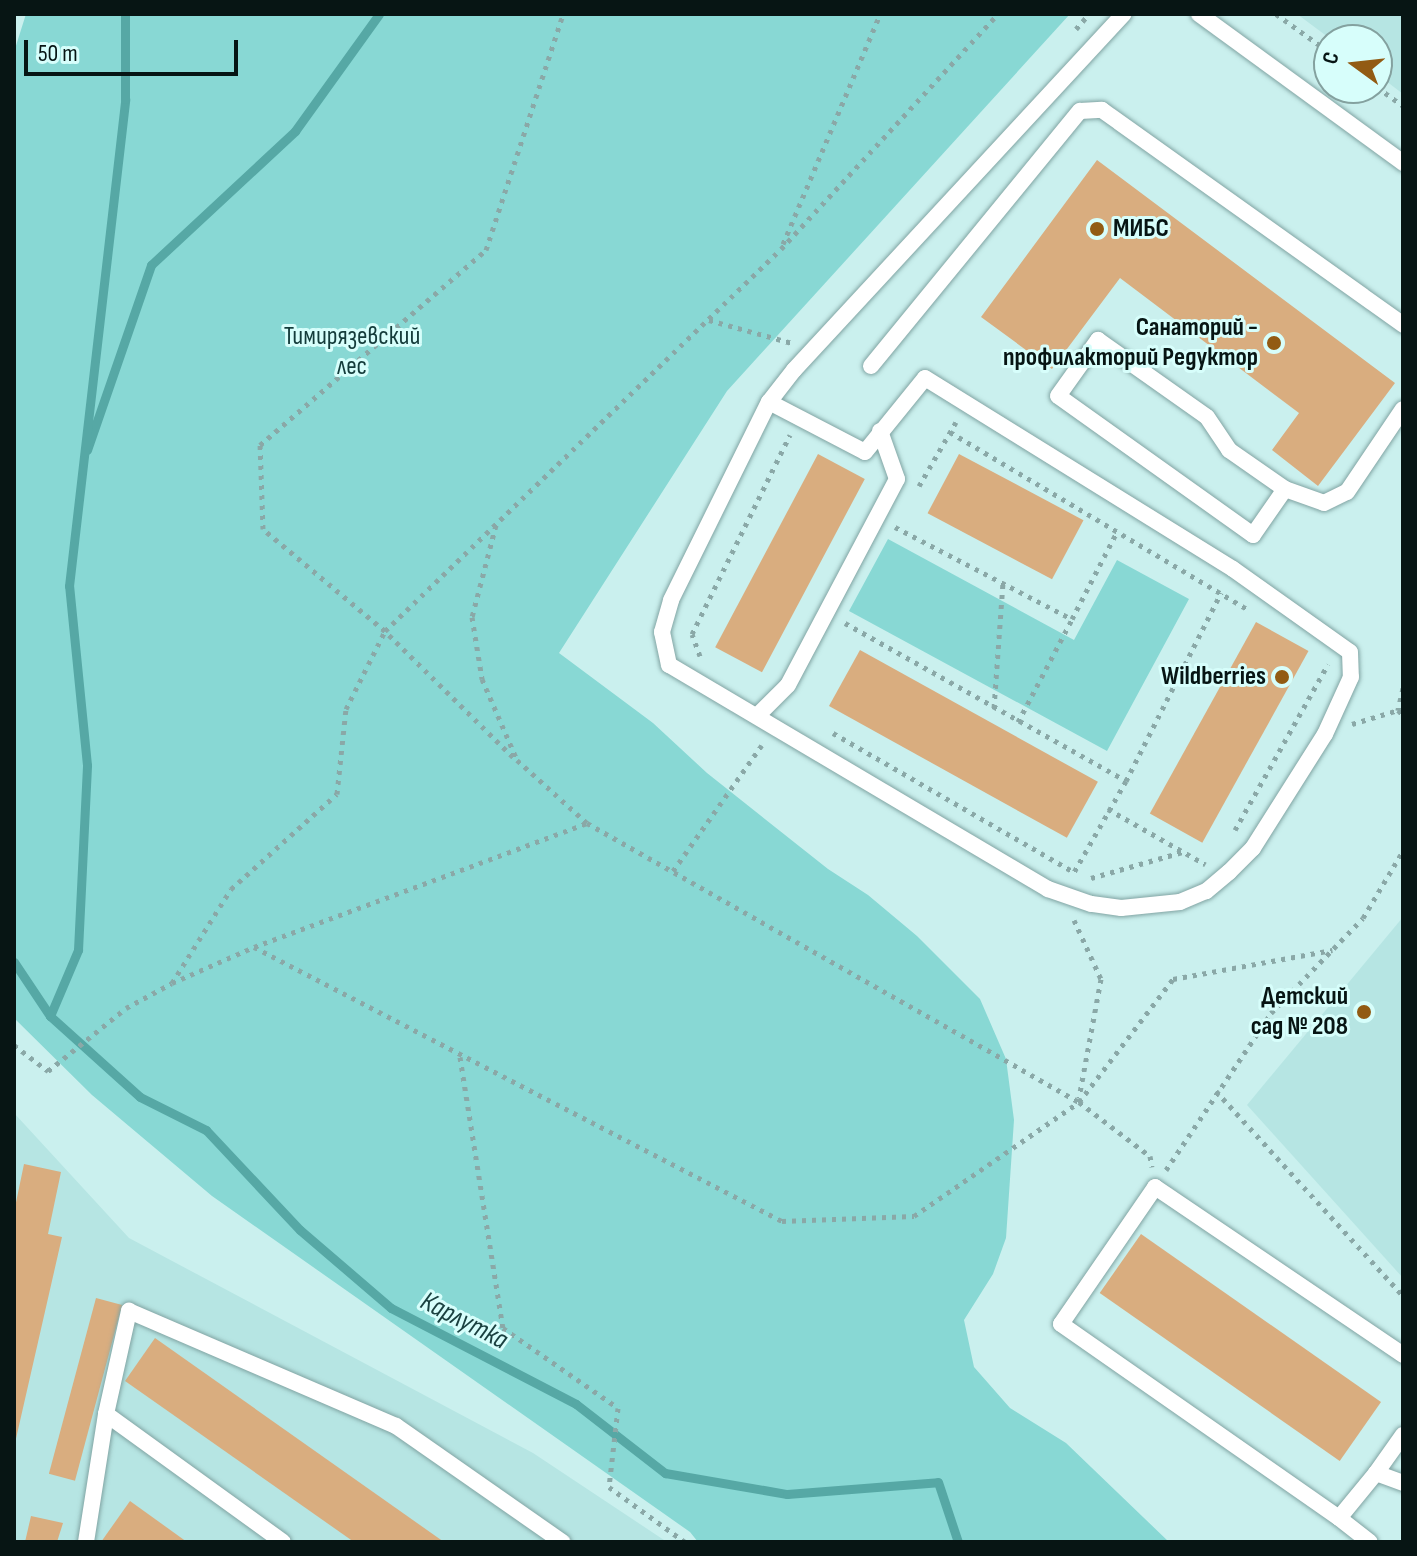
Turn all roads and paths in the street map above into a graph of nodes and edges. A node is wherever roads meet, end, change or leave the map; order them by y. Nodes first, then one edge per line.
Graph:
1 (563, 14) edge
2 (880, 14) edge
3 (998, 14) edge
4 (1124, 14) edge
5 (1199, 14) edge
6 (1276, 14) edge
7 (1313, 41) edge
8 (1403, 163) edge
9 (781, 249) junction
10 (708, 319) junction
11 (1403, 325) edge
12 (803, 346) dead end
13 (871, 366) dead end
14 (769, 402) junction
15 (1403, 409) edge
16 (793, 429) dead end
17 (880, 431) junction
18 (950, 432) dead end
19 (897, 479) junction
20 (918, 489) dead end
21 (1285, 489) junction
22 (1132, 507) junction
23 (497, 524) junction
24 (890, 524) dead end
25 (1116, 534) junction
26 (1233, 569) junction
27 (1003, 582) junction
28 (1220, 595) junction
29 (1258, 615) dead end
30 (1072, 619) junction
31 (839, 620) dead end
32 (385, 631) junction
33 (1333, 657) dead end
34 (710, 662) dead end
35 (1403, 688) edge
36 (994, 708) junction
37 (1401, 712) edge
38 (758, 715) junction
39 (1018, 722) junction
40 (775, 726) junction
41 (828, 730) dead end
42 (1325, 734) junction
43 (517, 760) junction
44 (1126, 781) junction
45 (1108, 809) junction
46 (587, 823) junction
47 (1228, 842) dead end
48 (1403, 851) edge
49 (1182, 852) junction
50 (1213, 868) dead end
51 (673, 871) junction
52 (1074, 872) junction
53 (1063, 895) junction
54 (254, 947) junction
55 (1332, 950) junction
56 (172, 983) junction
57 (14, 1045) edge
58 (460, 1056) junction
59 (1216, 1091) junction
60 (1079, 1102) junction
61 (1155, 1187) junction
62 (1403, 1296) edge
63 (1403, 1355) edge
64 (106, 1414) junction
65 (1403, 1435) edge
66 (1376, 1473) junction
67 (1403, 1483) edge
68 (1339, 1518) junction
69 (86, 1542) edge
70 (283, 1542) edge
71 (562, 1542) edge
72 (685, 1542) edge
73 (1370, 1542) edge

1 - 32 path
2 - 9 path
3 - 9 path
4 - 14 lane
5 - 8 lane
6 - 7 path
9 - 10 path
10 - 12 path
10 - 23 path
11 - 13 lane
14 - 17 lane
14 - 38 lane
15 - 21 lane
16 - 34 path
17 - 19 lane
17 - 22 lane
18 - 25 path
19 - 20 path
19 - 38 lane
21 - 21 lane
22 - 25 path
22 - 26 lane
23 - 32 path
23 - 43 path
24 - 27 path
25 - 28 path
25 - 30 path
26 - 28 path
26 - 42 lane
27 - 30 path
27 - 36 path
28 - 29 path
28 - 44 path
30 - 39 path
31 - 36 path
32 - 43 path
32 - 56 path
33 - 47 path
35 - 37 path
36 - 39 path
37 - 42 path
38 - 40 lane
39 - 44 path
40 - 51 path
40 - 53 lane
41 - 52 path
42 - 53 lane
43 - 46 path
44 - 45 path
45 - 49 path
45 - 52 path
46 - 51 path
46 - 54 path
48 - 55 path
49 - 50 path
49 - 52 path
51 - 60 path
52 - 53 path
53 - 60 path
54 - 56 path
54 - 58 path
55 - 59 path
55 - 60 path
56 - 57 path
58 - 60 path
58 - 72 path
59 - 61 path
59 - 62 path
60 - 61 path
61 - 63 lane
61 - 68 lane
64 - 69 lane
64 - 70 lane
64 - 71 lane
65 - 66 lane
66 - 67 lane
66 - 68 lane
68 - 73 lane

